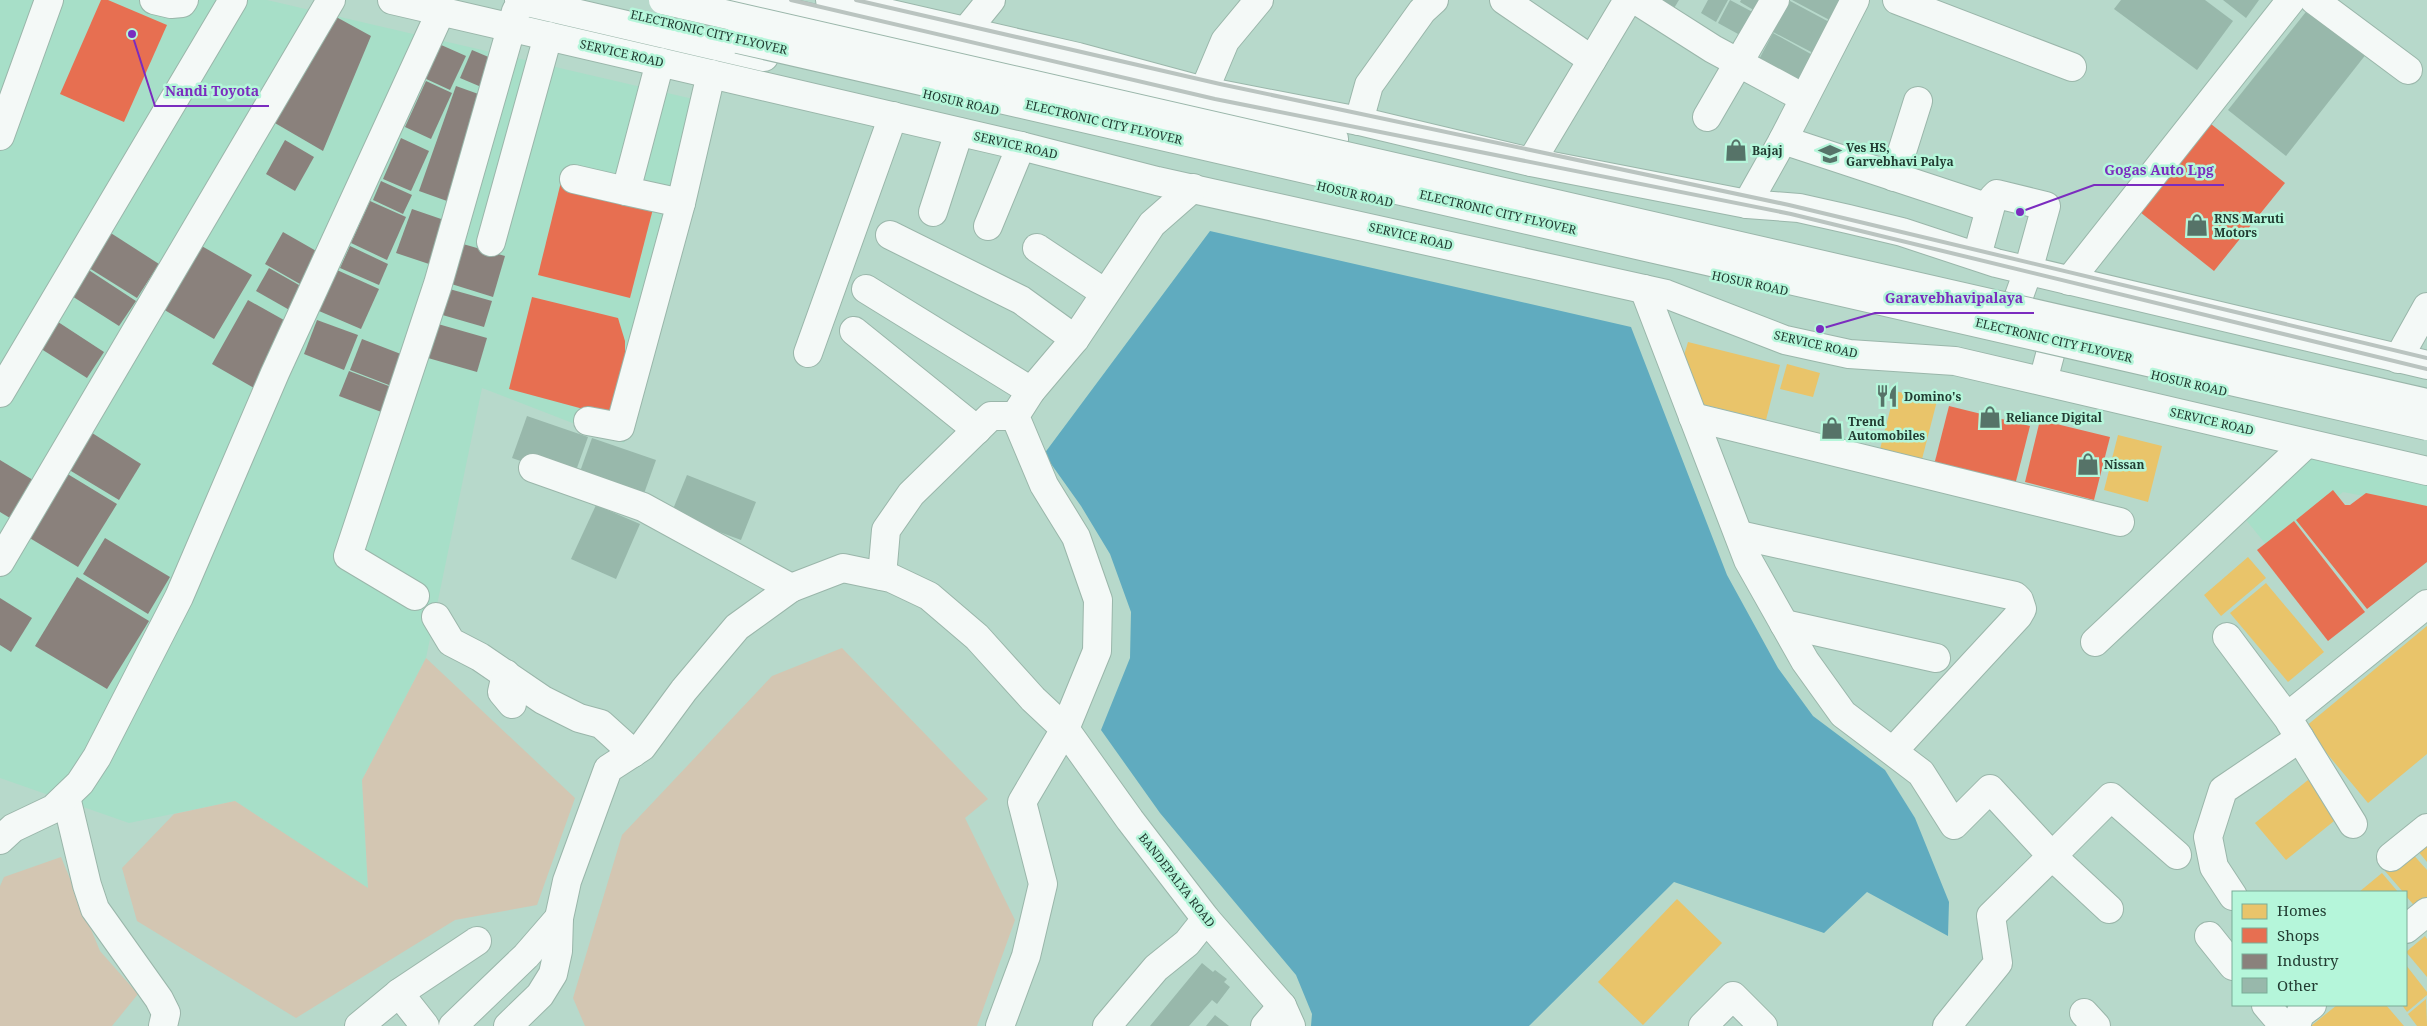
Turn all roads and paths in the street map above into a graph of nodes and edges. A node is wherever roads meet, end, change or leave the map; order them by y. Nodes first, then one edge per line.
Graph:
1 (49, 0) edge
2 (154, 0) edge
3 (184, 0) edge
4 (233, 0) edge
5 (331, 0) edge
6 (392, 0) edge
7 (520, 0) edge
8 (570, 0) edge
9 (663, 0) edge
10 (734, 0) edge
11 (830, 0) edge
12 (991, 0) edge
13 (1434, 0) edge
14 (1504, 0) edge
15 (1628, 0) edge
16 (1636, 0) edge
17 (1775, 0) edge
18 (1854, 0) edge
19 (1897, 0) edge
20 (2292, 0) edge
21 (2314, 0) edge
22 (2345, 0) edge
23 (1252, 2) edge
24 (890, 7) edge
25 (441, 12) junction
26 (510, 28) junction
27 (965, 32) junction
28 (548, 36) junction
29 (1592, 60) junction
30 (660, 62) junction
31 (1738, 63) junction
32 (2072, 67) dead end
33 (2417, 67) edge
34 (711, 74) junction
35 (1804, 98) junction
36 (1208, 101) junction
37 (1918, 101) dead end
38 (893, 116) junction
39 (1707, 117) dead end
40 (1359, 121) junction
41 (959, 132) junction
42 (0, 136) edge
43 (1783, 140) junction
44 (1021, 146) junction
45 (1200, 158) junction
46 (1530, 162) junction
47 (1894, 177) junction
48 (574, 179) dead end
49 (1157, 181) junction
50 (1194, 188) junction
51 (626, 191) junction
52 (681, 203) junction
53 (1747, 204) junction
54 (1977, 204) dead end
55 (933, 212) dead end
56 (1152, 224) junction
57 (988, 226) dead end
58 (890, 235) dead end
59 (491, 242) dead end
60 (1037, 248) dead end
61 (1976, 256) junction
62 (2028, 271) junction
63 (2069, 281) junction
64 (866, 289) dead end
65 (1644, 289) junction
66 (1105, 293) junction
67 (2019, 296) junction
68 (2427, 307) edge
69 (854, 331) dead end
70 (1075, 339) junction
71 (2051, 351) junction
72 (808, 353) dead end
73 (2398, 359) junction
74 (2427, 365) edge
75 (2044, 381) junction
76 (2427, 389) edge
77 (1031, 391) junction
78 (0, 393) edge
79 (2427, 403) edge
80 (1015, 416) junction
81 (1693, 417) junction
82 (588, 421) dead end
83 (2427, 426) edge
84 (977, 430) junction
85 (2427, 438) edge
86 (2306, 444) junction
87 (533, 468) dead end
88 (2427, 471) edge
89 (2120, 522) dead end
90 (1739, 535) junction
91 (0, 562) edge
92 (882, 576) junction
93 (791, 588) junction
94 (415, 596) dead end
95 (2427, 604) edge
96 (436, 617) dead end
97 (1784, 624) junction
98 (2227, 637) dead end
99 (2095, 642) dead end
100 (1936, 658) dead end
101 (506, 674) junction
102 (512, 704) dead end
103 (2293, 727) junction
104 (1065, 729) junction
105 (1893, 751) junction
106 (633, 753) junction
107 (66, 797) junction
108 (2353, 824) dead end
109 (2427, 828) edge
110 (0, 840) edge
111 (2177, 855) dead end
112 (2052, 856) junction
113 (2391, 857) dead end
114 (2232, 894) edge
115 (2109, 909) dead end
116 (2427, 912) edge
117 (559, 918) junction
118 (1206, 919) junction
119 (2407, 928) edge
120 (2209, 936) dead end
121 (477, 941) dead end
122 (2232, 965) edge
123 (399, 993) junction
124 (2267, 1006) edge
125 (2311, 1006) edge
126 (1287, 1016) edge
127 (1953, 1020) edge
128 (521, 1022) edge
129 (163, 1026) edge
130 (359, 1026) edge
131 (425, 1026) edge
132 (453, 1026) edge
133 (1000, 1026) edge
134 (1107, 1026) edge
135 (1265, 1026) edge
136 (1703, 1026) edge
137 (1763, 1026) edge
138 (2284, 1026) edge
139 (2296, 1026) edge

1 - 42 main road
2 - 3 main road
4 - 78 main road
5 - 91 main road
6 - 25 main road, SERVICE ROAD
7 - 26 main road
7 - 45 main road, HOSUR ROAD
8 - 83 main road, ELECTRONIC CITY FLYOVER, bridge
9 - 79 main road, ELECTRONIC CITY FLYOVER, bridge
10 - 36 main road
11 - 24 main road
12 - 27 main road
13 - 40 main road
14 - 29 main road
15 - 29 main road
16 - 31 main road
17 - 31 main road
18 - 35 main road
19 - 32 main road
20 - 63 main road
21 - 33 main road
22 - 33 main road
23 - 36 main road
24 - 27 main road
25 - 26 main road, SERVICE ROAD
25 - 107 main road
26 - 28 main road, SERVICE ROAD
26 - 94 main road
27 - 36 main road
28 - 30 main road, SERVICE ROAD
28 - 59 main road
29 - 46 main road
30 - 34 main road, SERVICE ROAD
30 - 51 main road
31 - 35 main road
31 - 39 main road
34 - 38 main road, SERVICE ROAD
34 - 52 main road
35 - 43 main road
36 - 40 main road
36 - 45 main road
36 - 67 main road
37 - 47 main road
38 - 41 main road, SERVICE ROAD
38 - 72 main road
40 - 46 main road
41 - 44 main road, SERVICE ROAD
41 - 55 main road
43 - 47 main road
43 - 53 main road
44 - 49 main road, SERVICE ROAD
44 - 57 main road
45 - 71 main road, HOSUR ROAD
46 - 53 main road
47 - 54 main road
48 - 51 main road
49 - 50 main road, SERVICE ROAD
49 - 56 main road
50 - 56 main road
50 - 65 main road, SERVICE ROAD
51 - 52 main road
52 - 82 main road
53 - 61 main road
56 - 66 main road
58 - 70 main road
60 - 66 main road
61 - 62 main road
61 - 62 main road
62 - 63 main road
62 - 67 main road
63 - 73 main road
64 - 77 main road
65 - 75 main road, SERVICE ROAD
65 - 81 main road
66 - 70 main road
67 - 76 main road
68 - 73 main road
69 - 84 main road
70 - 77 main road
71 - 75 main road
71 - 85 main road, HOSUR ROAD
73 - 74 main road
75 - 86 main road, SERVICE ROAD
77 - 80 main road
80 - 84 main road
80 - 104 main road
81 - 89 main road
81 - 90 main road
84 - 92 main road
86 - 88 main road, SERVICE ROAD
86 - 99 main road
87 - 93 main road
90 - 97 main road
90 - 105 main road
92 - 93 main road, BANDEPALYA ROAD
92 - 104 main road, BANDEPALYA ROAD
93 - 106 main road, BANDEPALYA ROAD
95 - 103 main road
96 - 101 main road
97 - 100 main road
97 - 105 main road
98 - 103 main road
101 - 102 main road
101 - 106 main road
103 - 108 main road
103 - 114 main road
104 - 118 main road, BANDEPALYA ROAD
104 - 133 main road
105 - 112 main road
106 - 117 main road, BANDEPALYA ROAD
107 - 110 main road
107 - 129 main road
109 - 113 main road
111 - 112 main road
112 - 115 main road
112 - 127 main road
116 - 119 main road
117 - 128 main road, BANDEPALYA ROAD
117 - 132 main road
118 - 126 main road, BANDEPALYA ROAD
118 - 134 main road
120 - 122 main road
121 - 123 main road
123 - 130 main road
123 - 131 main road
124 - 138 main road
125 - 139 main road
126 - 135 main road
136 - 137 main road

